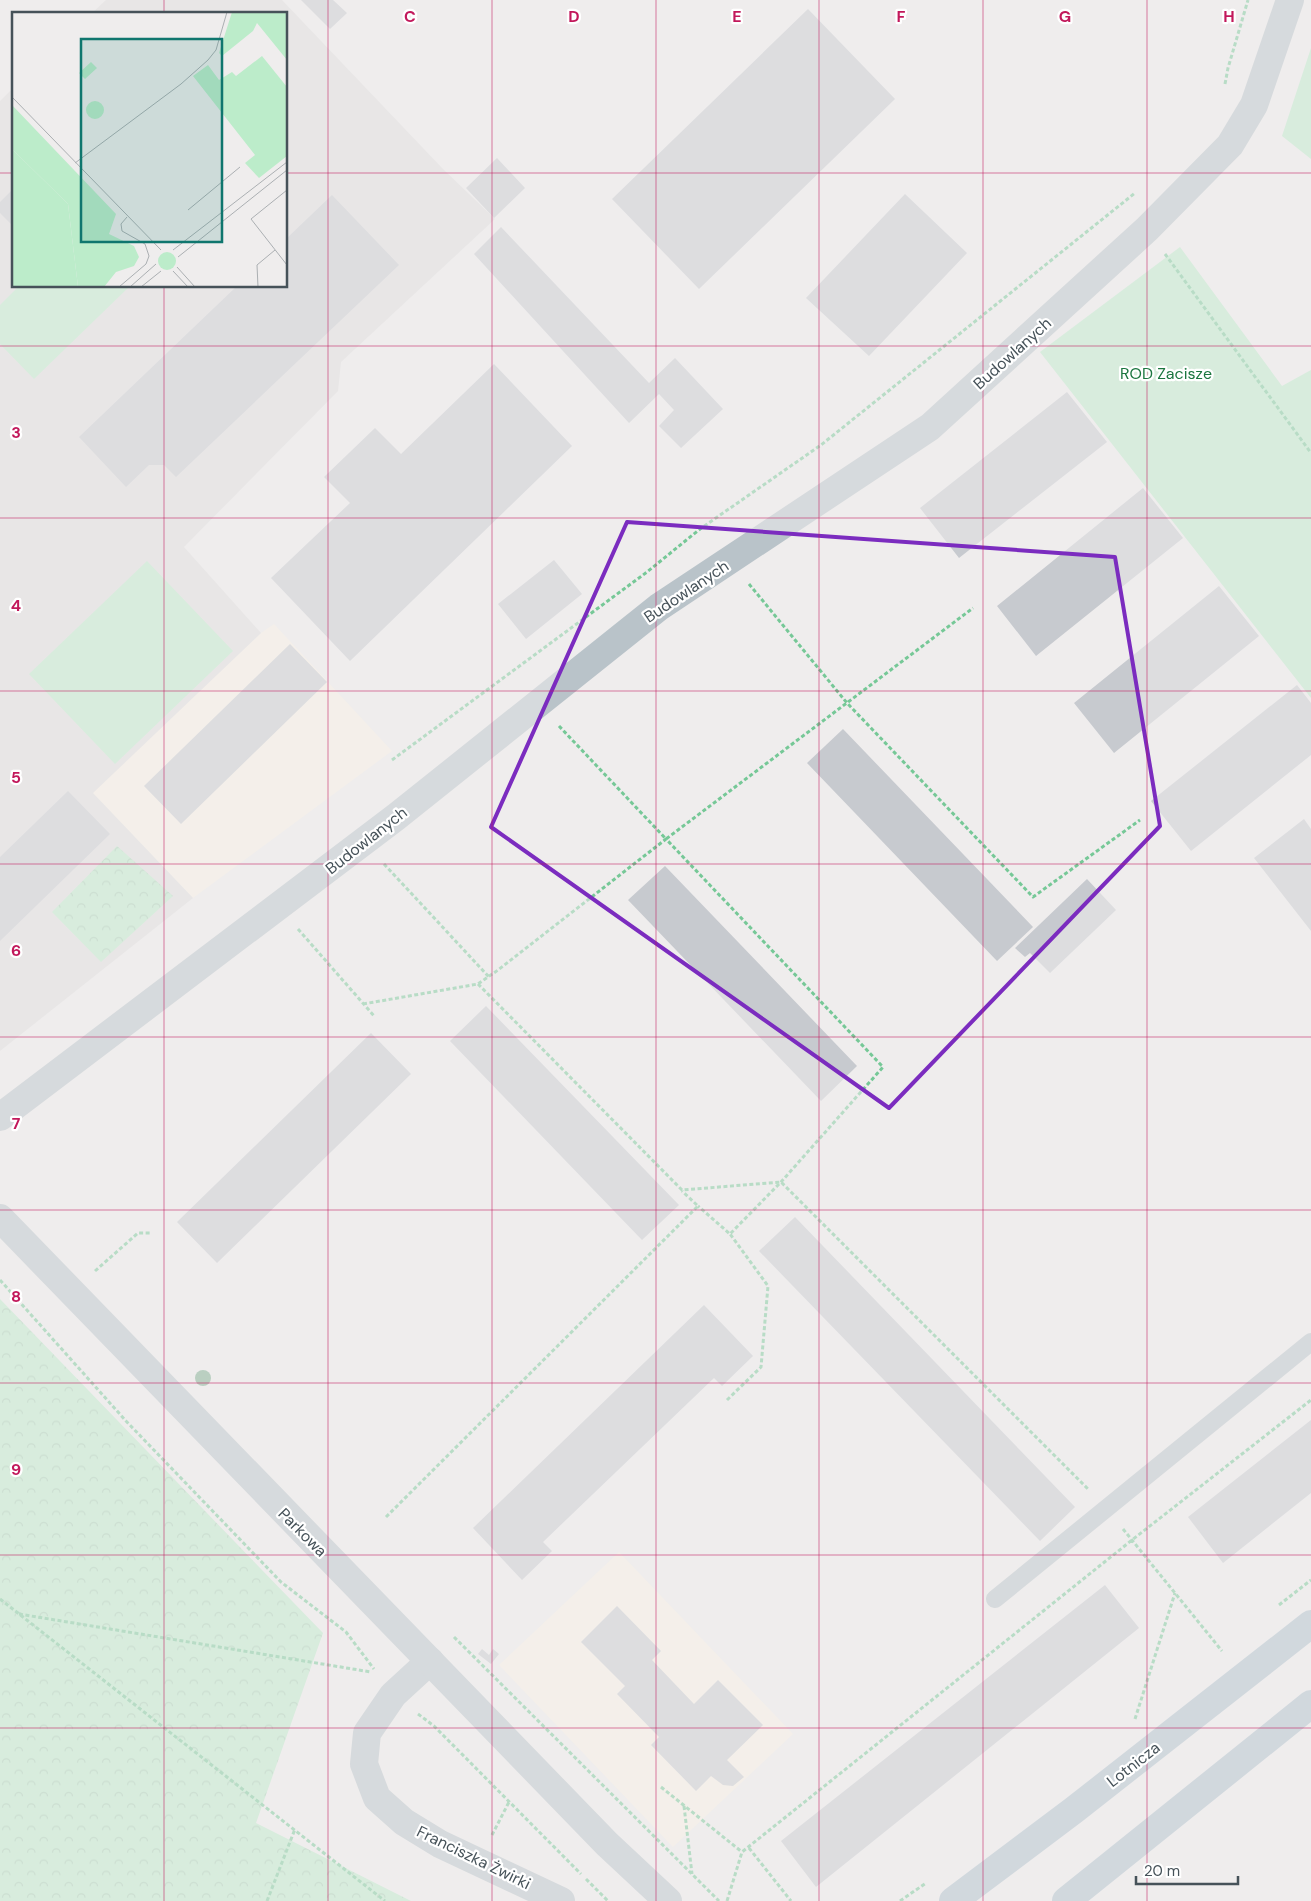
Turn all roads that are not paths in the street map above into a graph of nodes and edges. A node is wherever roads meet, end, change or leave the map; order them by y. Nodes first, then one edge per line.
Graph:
1 (1290, 0) edge
2 (0, 1118) edge
3 (0, 1218) edge
4 (1311, 1342) edge
5 (995, 1599) dead end
6 (1311, 1624) edge
7 (430, 1661) junction
8 (1311, 1704) edge
9 (607, 1844) junction
10 (561, 1901) edge
11 (645, 1901) edge
12 (668, 1901) edge
13 (953, 1901) edge
14 (1066, 1901) edge

1 - 2 street, Budowlanych
3 - 7 street, Parkowa
4 - 5 lane
6 - 13 main road, Lotnicza
7 - 9 street, Parkowa
7 - 10 street, Franciszka Żwirki
8 - 14 main road
9 - 11 street, Parkowa
9 - 12 street, Parkowa

